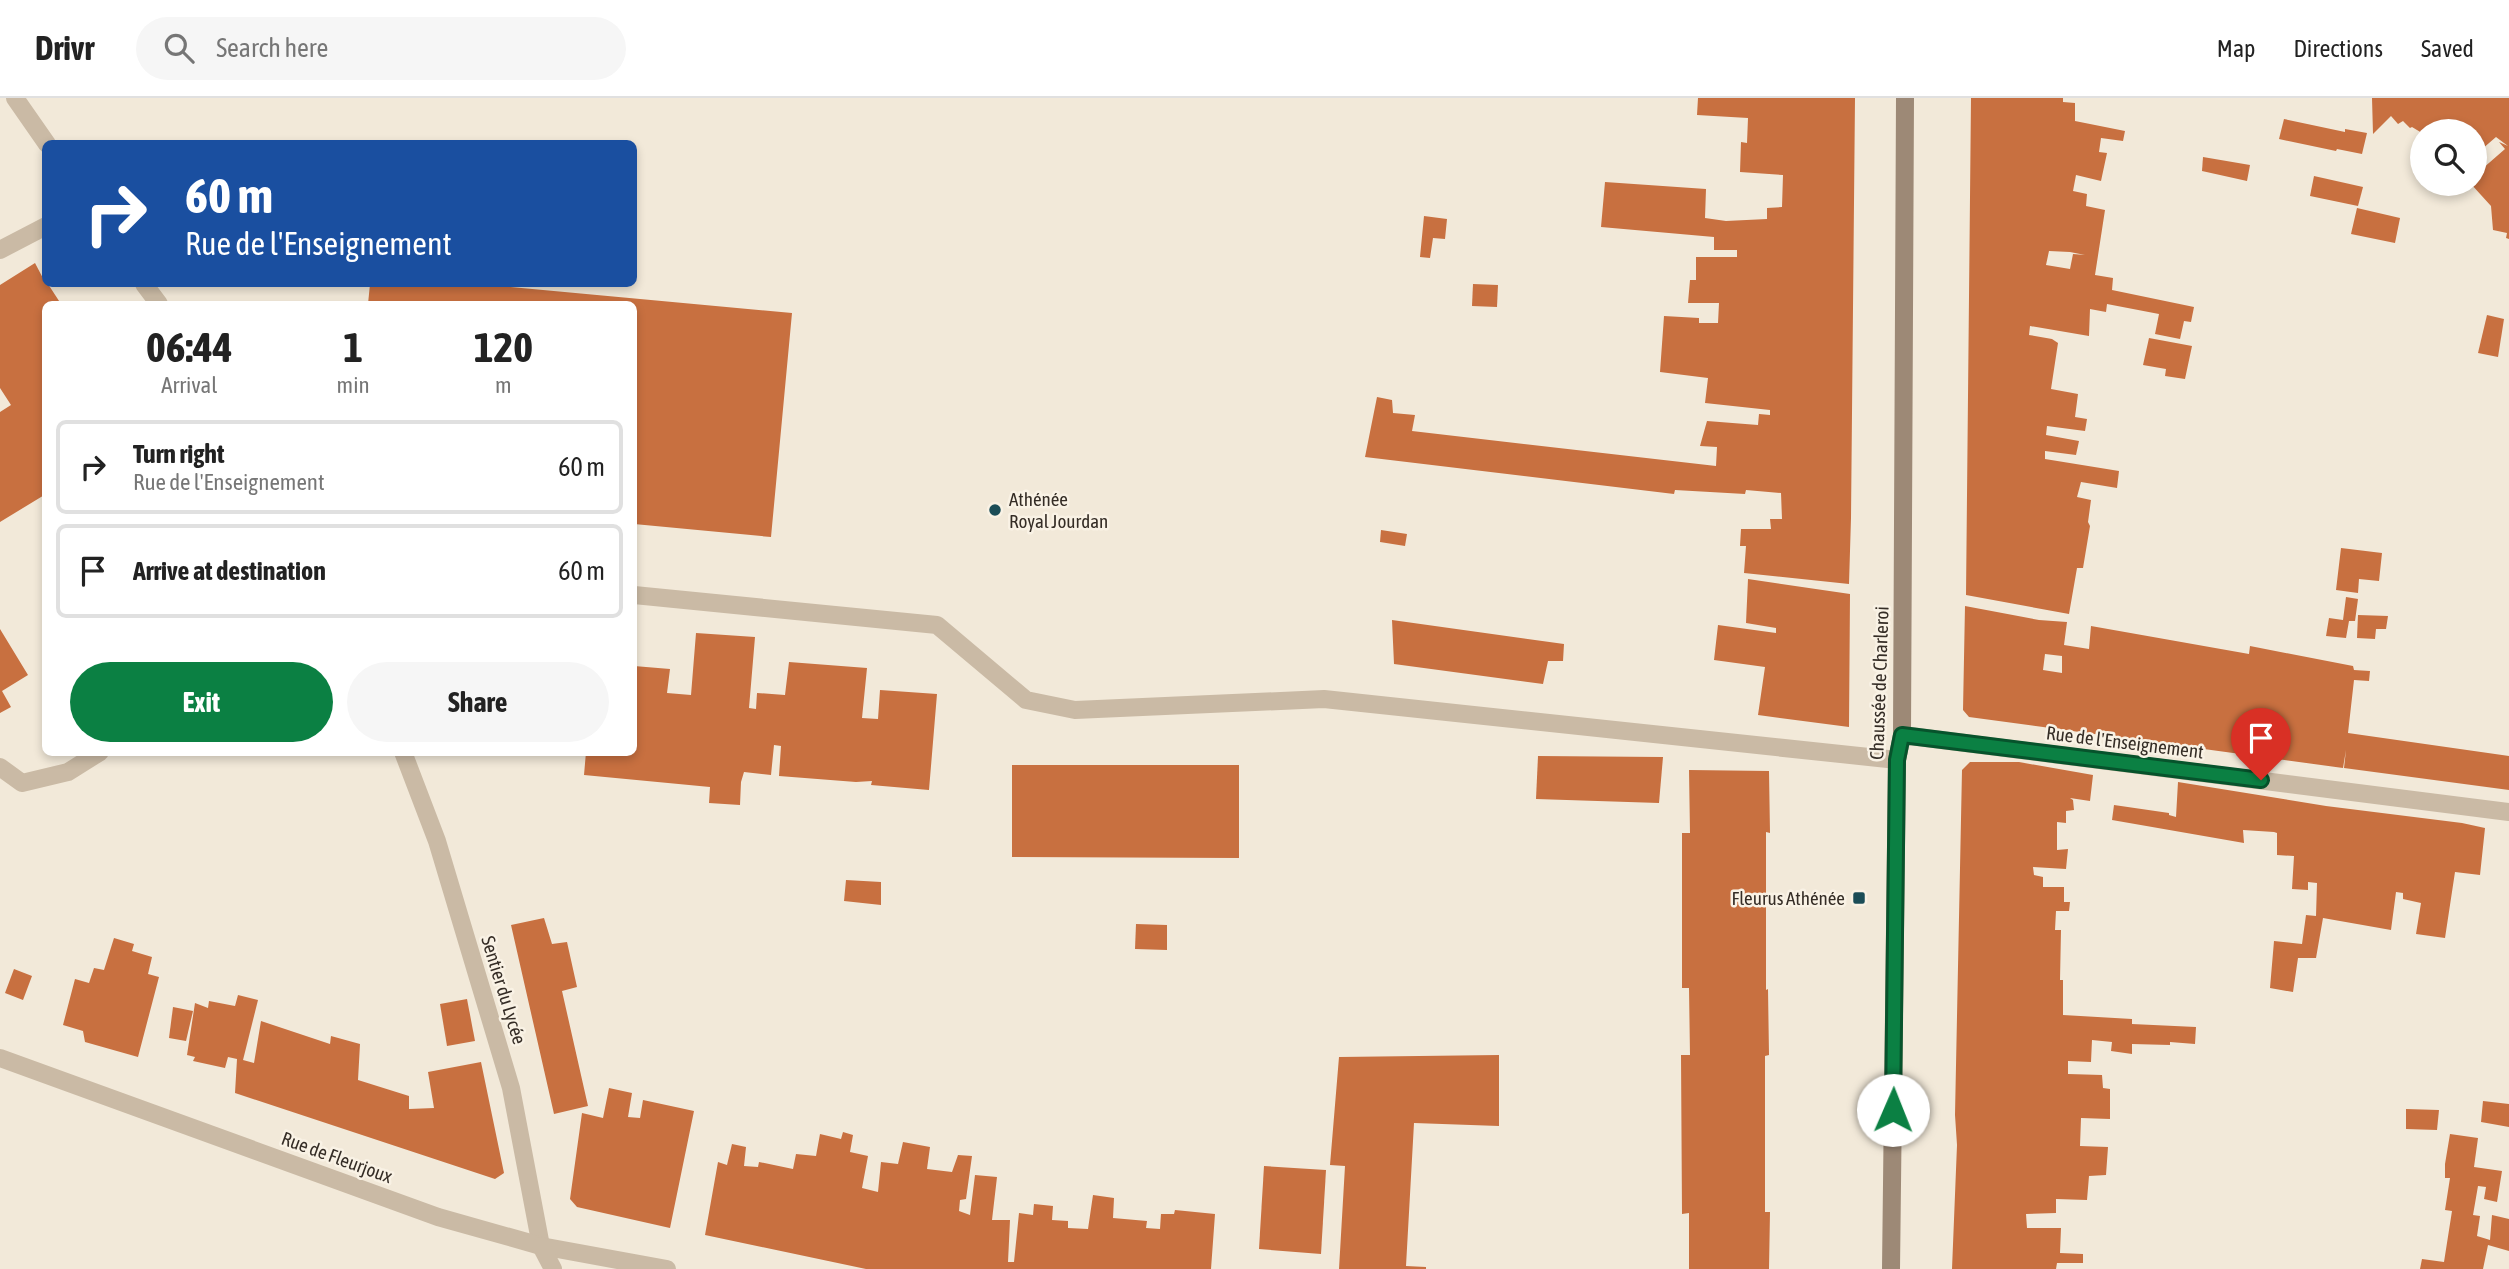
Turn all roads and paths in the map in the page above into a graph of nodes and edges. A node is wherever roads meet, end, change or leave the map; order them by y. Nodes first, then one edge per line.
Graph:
1 (15, 98) edge
2 (1905, 98) edge
3 (44, 140) edge
4 (42, 228) edge
5 (0, 250) edge
6 (637, 595) edge
7 (1902, 735) junction
8 (94, 756) edge
9 (405, 756) edge
10 (1897, 760) junction
11 (0, 767) edge
12 (2509, 811) edge
13 (0, 1058) edge
14 (541, 1246) junction
15 (553, 1269) edge
16 (667, 1269) edge
17 (1891, 1269) edge

1 - 3 street
2 - 7 main road, Chaussée de Charleroi
4 - 5 street
6 - 10 street
7 - 10 main road, Chaussée de Charleroi
7 - 12 street, Rue de l'Enseignement
8 - 11 street
9 - 14 street, Sentier du Lycée
10 - 17 main road, Chaussée de Charleroi
13 - 14 street, Rue de Fleurjoux
14 - 15 street, Sentier du Lycée
14 - 16 street, Rue de Fleurjoux

